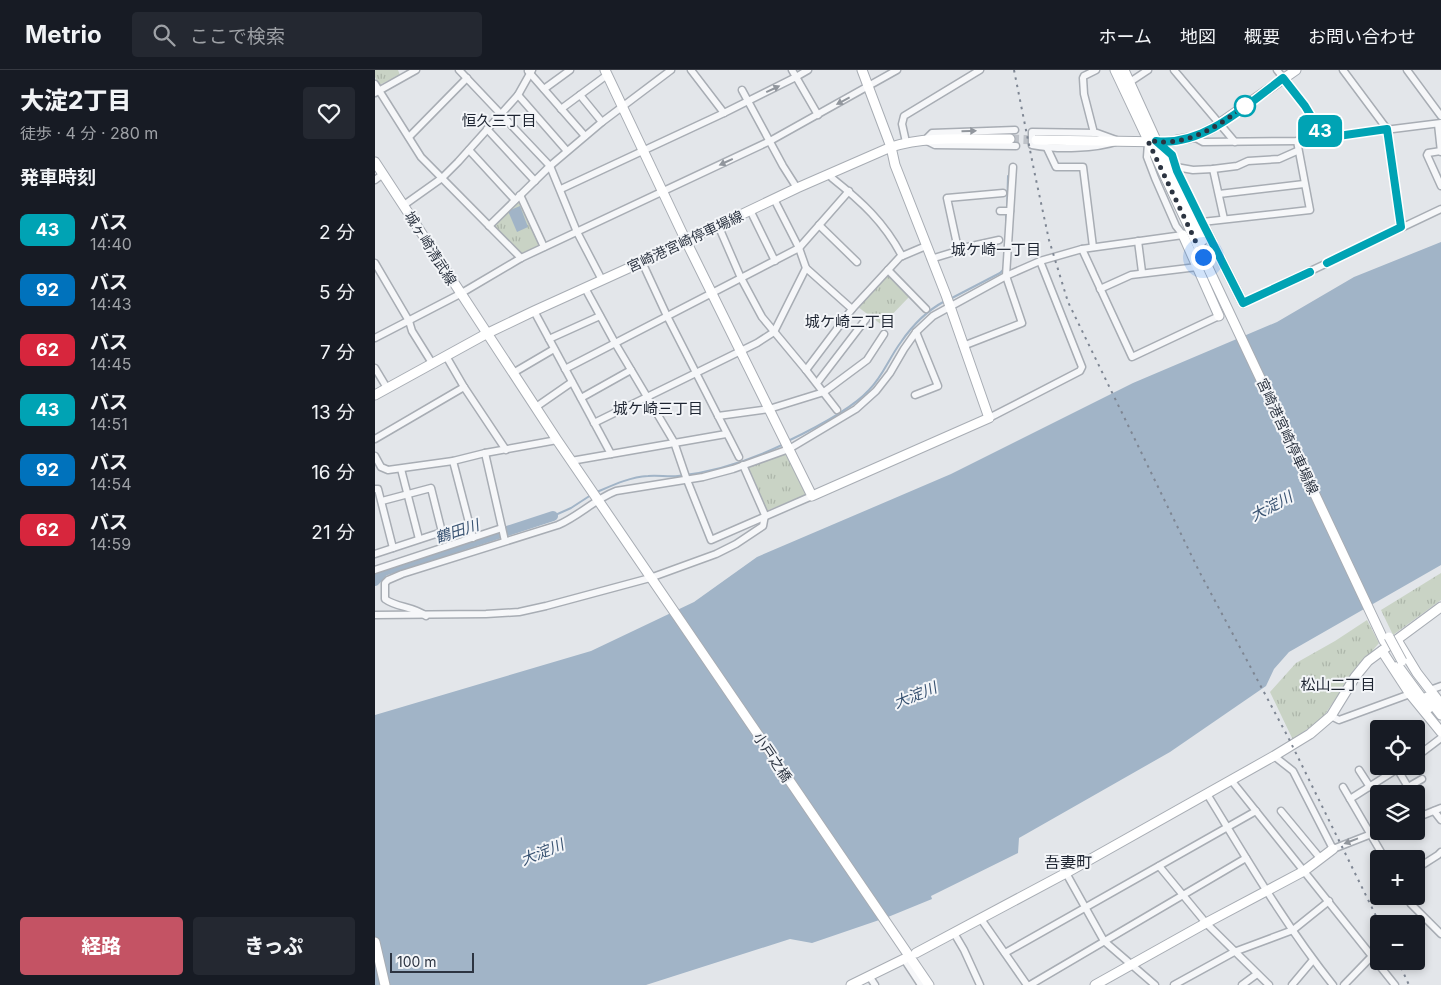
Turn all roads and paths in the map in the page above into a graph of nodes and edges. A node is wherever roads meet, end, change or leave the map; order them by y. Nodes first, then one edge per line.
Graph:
1 (416, 70) edge
2 (459, 70) edge
3 (570, 70) edge
4 (671, 70) edge
5 (691, 70) edge
6 (792, 70) edge
7 (808, 70) edge
8 (862, 70) edge
9 (897, 70) edge
10 (979, 70) edge
11 (1096, 70) edge
12 (1115, 70) edge
13 (1124, 70) edge
14 (1148, 70) edge
15 (1174, 70) edge
16 (1277, 70) edge
17 (1295, 70) edge
18 (1343, 70) edge
19 (1407, 70) edge
20 (530, 71) edge
21 (606, 72) edge
22 (404, 73) edge
23 (796, 77) junction
24 (467, 78) junction
25 (1283, 78) junction
26 (1129, 82) junction
27 (867, 87) junction
28 (376, 89) edge
29 (544, 89) junction
30 (742, 90) dead end
31 (518, 95) junction
32 (580, 95) junction
33 (749, 100) junction
34 (623, 106) junction
35 (561, 108) junction
36 (500, 113) junction
37 (724, 113) junction
38 (818, 115) junction
39 (1441, 116) edge
40 (602, 122) junction
41 (1221, 123) junction
42 (1439, 124) edge
43 (487, 128) junction
44 (1387, 129) junction
45 (1015, 130) dead end
46 (1094, 133) junction
47 (585, 136) junction
48 (409, 137) junction
49 (1194, 137) junction
50 (1324, 138) junction
51 (925, 140) junction
52 (1036, 140) tunnel mouth
53 (770, 141) junction
54 (1119, 141) junction
55 (1152, 141) junction
56 (1297, 141) junction
57 (906, 142) junction
58 (1235, 142) junction
59 (1013, 143) tunnel mouth
60 (891, 147) junction
61 (1047, 148) junction
62 (469, 150) junction
63 (567, 151) junction
64 (643, 151) junction
65 (1297, 151) junction
66 (1441, 152) edge
67 (375, 162) edge
68 (550, 166) junction
69 (1013, 167) dead end
70 (1176, 167) junction
71 (1213, 169) junction
72 (831, 173) junction
73 (383, 174) junction
74 (442, 178) junction
75 (375, 180) edge
76 (535, 181) junction
77 (1304, 184) junction
78 (1441, 186) edge
79 (797, 188) junction
80 (561, 189) junction
81 (849, 191) junction
82 (663, 192) junction
83 (1003, 193) dead end
84 (1219, 194) junction
85 (518, 197) junction
86 (774, 199) junction
87 (404, 205) junction
88 (1441, 209) edge
89 (750, 210) junction
90 (1000, 211) dead end
91 (1010, 211) junction
92 (1224, 219) junction
93 (1202, 222) junction
94 (718, 225) junction
95 (819, 225) junction
96 (489, 226) junction
97 (1401, 227) junction
98 (577, 232) junction
99 (1183, 235) junction
100 (999, 240) dead end
101 (685, 241) junction
102 (1138, 241) junction
103 (926, 246) junction
104 (544, 247) junction
105 (1093, 247) junction
106 (799, 248) junction
107 (958, 249) junction
108 (1082, 249) junction
109 (902, 256) junction
110 (521, 258) junction
111 (931, 259) junction
112 (775, 261) junction
113 (1040, 261) junction
114 (642, 262) junction
115 (857, 262) dead end
116 (375, 263) edge
117 (1197, 267) junction
118 (806, 268) junction
119 (888, 270) junction
120 (1142, 272) junction
121 (1005, 276) junction
122 (741, 278) junction
123 (603, 280) junction
124 (585, 288) junction
125 (1100, 289) junction
126 (711, 293) junction
127 (460, 294) junction
128 (1243, 303) joint
129 (949, 307) junction
130 (852, 309) junction
131 (926, 309) dead end
132 (534, 311) junction
133 (600, 316) junction
134 (667, 316) junction
135 (1219, 316) joint
136 (866, 319) dead end
137 (409, 321) junction
138 (775, 332) junction
139 (916, 332) junction
140 (486, 334) junction
141 (884, 334) dead end
142 (375, 338) edge
143 (549, 339) junction
144 (615, 343) junction
145 (963, 346) junction
146 (554, 349) junction
147 (741, 351) junction
148 (446, 356) junction
149 (432, 363) junction
150 (375, 368) edge
151 (565, 368) junction
152 (631, 370) junction
153 (807, 370) junction
154 (513, 373) junction
155 (695, 373) junction
156 (573, 382) junction
157 (817, 383) junction
158 (464, 387) junction
159 (387, 388) junction
160 (824, 392) junction
161 (375, 395) edge
162 (915, 395) dead end
163 (647, 397) junction
164 (581, 398) junction
165 (536, 407) junction
166 (769, 409) junction
167 (837, 410) dead end
168 (718, 416) junction
169 (989, 418) junction
170 (594, 422) junction
171 (726, 434) junction
172 (375, 439) edge
173 (557, 440) junction
174 (674, 442) junction
175 (789, 449) junction
176 (506, 450) junction
177 (485, 453) junction
178 (611, 454) junction
179 (375, 456) edge
180 (739, 457) dead end
181 (571, 460) junction
182 (453, 462) junction
183 (743, 465) junction
184 (401, 469) junction
185 (687, 480) junction
186 (375, 489) edge
187 (408, 495) junction
188 (812, 496) junction
189 (382, 501) junction
190 (598, 501) junction
191 (765, 515) junction
192 (502, 528) junction
193 (473, 538) junction
194 (419, 539) junction
195 (505, 541) junction
196 (393, 548) junction
197 (375, 554) edge
198 (375, 570) edge
199 (652, 580) junction
200 (1441, 607) edge
201 (375, 615) edge
202 (426, 616) junction
203 (1397, 640) junction
204 (1382, 651) junction
205 (1411, 680) junction
206 (1441, 686) edge
207 (1430, 690) junction
208 (1410, 694) junction
209 (1441, 704) edge
210 (1441, 714) edge
211 (1328, 722) junction
212 (1441, 724) edge
213 (1441, 732) edge
214 (1441, 738) edge
215 (1425, 750) edge
216 (1274, 756) junction
217 (1359, 770) dead end
218 (1389, 775) edge
219 (1403, 775) edge
220 (1422, 779) dead end
221 (1231, 780) junction
222 (1373, 785) edge
223 (1343, 787) dead end
224 (1370, 787) joint
225 (1207, 794) junction
226 (1350, 799) junction
227 (1438, 810) edge
228 (1256, 811) junction
229 (1281, 811) dead end
230 (1425, 815) edge
231 (1441, 820) edge
232 (1228, 828) junction
233 (1370, 834) joint
234 (1333, 848) junction
235 (1441, 852) edge
236 (1246, 858) junction
237 (1320, 858) junction
238 (1425, 864) edge
239 (1159, 866) junction
240 (1304, 871) junction
241 (1066, 873) junction
242 (1267, 892) junction
243 (1183, 896) junction
244 (1329, 901) junction
245 (1412, 905) edge
246 (1085, 908) junction
247 (981, 919) junction
248 (1205, 923) junction
249 (1293, 930) junction
250 (954, 933) junction
251 (1441, 934) edge
252 (1104, 941) junction
253 (375, 942) edge
254 (1370, 951) edge
255 (1235, 952) junction
256 (916, 953) dead end
257 (1005, 953) junction
258 (1370, 958) edge
259 (904, 959) joint
260 (1313, 960) junction
261 (1133, 965) junction
262 (1384, 970) edge
263 (1257, 974) junction
264 (869, 976) junction
265 (385, 985) edge
266 (853, 985) edge
267 (875, 985) edge
268 (921, 985) edge
269 (929, 985) edge
270 (979, 985) edge
271 (1029, 985) edge
272 (1095, 985) edge
273 (1155, 985) edge
274 (1174, 985) edge
275 (1242, 985) edge
276 (1269, 985) edge
277 (1292, 985) edge
278 (1333, 985) edge
279 (1343, 985) edge
280 (1395, 985) edge

1 - 22 street
2 - 24 street
3 - 29 street
4 - 34 street
5 - 37 street
6 - 23 street
7 - 23 street
8 - 27 street
9 - 27 street
10 - 57 street
11 - 46 street
12 - 55 street
13 - 26 street
14 - 26 street
15 - 41 street
16 - 25 street
17 - 25 street
18 - 44 street
19 - 39 street
20 - 29 street
20 - 31 street
21 - 32 street
21 - 34 street
22 - 28 street
33 -> 23 street
23 - 38 street
24 - 36 street
24 - 48 street
25 - 41 street
25 - 50 street
26 - 55 street
27 -> 38 street
27 - 60 street
28 - 48 street
29 - 35 street
30 - 33 street
31 - 36 street
31 - 63 street
32 - 35 street
32 - 40 street
33 - 37 street
33 - 53 street
34 - 40 street
34 - 64 street
35 - 47 street
36 - 43 street
36 - 68 street
37 - 64 street
38 - 53 street
40 - 47 street
41 - 49 street
41 - 58 street
42 - 44 street
42 - 66 street
43 - 62 street
43 - 76 street
44 - 50 street
44 - 97 street
51 -> 45 street
46 - 54 street
46 - 61 street
47 - 63 street
48 - 74 street
49 - 55 street
49 - 58 street
50 - 56 street
51 - 57 street, 宮崎港宮崎停車場線
51 - 59 street, 宮崎港宮崎停車場線
52 - 54 street
53 - 79 street
53 -> 82 street
54 - 55 street
54 - 61 street
55 - 70 street
55 - 99 street
55 - 205 street, 宮崎港宮崎停車場線
56 - 58 street
56 - 65 street
57 - 60 street, 宮崎港宮崎停車場線
60 - 72 street, 宮崎港宮崎停車場線
60 - 103 street
61 - 105 street
62 - 74 street
62 - 85 street
63 - 68 street
64 - 80 street
64 - 82 street
65 - 71 street
65 - 77 street
66 - 78 street
67 - 73 street, 城ヶ崎清武線
68 - 76 street
68 - 80 street
69 - 91 street
70 - 71 street
70 - 93 street
71 - 84 street
72 - 79 street, 宮崎港宮崎停車場線
72 - 81 street
73 - 75 street
73 - 87 street, 城ヶ崎清武線
74 - 87 street
74 - 96 street
76 - 85 street
77 - 84 street
77 - 92 street
79 - 86 street, 宮崎港宮崎停車場線
80 - 98 street
81 - 95 street
81 - 109 street
82 - 98 street
82 - 101 street
83 - 107 street
84 - 92 street
85 - 96 street
85 - 104 street
86 - 89 street, 宮崎港宮崎停車場線
86 - 106 street
87 - 127 street, 城ヶ崎清武線
88 - 97 street
89 - 94 street, 宮崎港宮崎停車場線
89 - 112 street
90 - 91 street
91 - 121 street
92 - 93 street
93 - 128 street
94 - 101 street, 宮崎港宮崎停車場線
94 - 122 street
95 - 106 street
95 - 115 street
96 - 110 street
97 - 128 street
98 - 104 street
98 - 123 street
99 - 102 street
99 - 117 street
100 - 107 street
101 - 114 street, 宮崎港宮崎停車場線
101 - 126 street
102 - 105 street
102 - 120 street
103 - 109 street
103 - 111 street
104 - 110 street
105 - 108 street
106 - 112 street
106 - 118 street
107 - 111 street
108 - 113 street
108 - 125 street
109 - 119 street
110 - 127 street
111 - 129 street
112 - 122 street
113 - 121 street
113 - 169 street
114 - 123 street, 宮崎港宮崎停車場線
114 - 134 street
116 - 137 street
117 - 120 street
117 - 135 street
118 - 130 street
118 - 138 street
119 - 130 street
119 - 131 street
120 - 125 street
121 - 129 street
121 - 145 street
122 - 126 street
122 - 138 street
123 - 124 street, 宮崎港宮崎停車場線
124 - 132 street, 宮崎港宮崎停車場線
124 - 133 street
125 - 135 street
126 - 134 street
126 - 147 street
127 - 137 street
127 - 140 street, 城ヶ崎清武線
129 - 139 street
129 - 145 street
130 - 153 street
132 - 140 street, 宮崎港宮崎停車場線
132 - 143 street
133 - 143 street
133 - 144 street
134 - 144 street
134 - 155 street
136 - 157 street
137 - 142 street
137 - 149 street
138 - 147 street
138 - 153 street
139 - 162 street
139 - 175 street
140 - 148 street, 宮崎港宮崎停車場線
140 - 154 street, 城ヶ崎清武線
141 - 160 street
143 - 146 street
144 - 151 street
144 - 152 street
145 - 169 street
146 - 151 street
146 - 154 street
147 - 155 street
147 - 166 street
148 - 149 street, 宮崎港宮崎停車場線
148 - 158 street
149 - 159 street, 宮崎港宮崎停車場線
150 - 159 street
151 - 156 street
152 - 163 street
152 - 164 street
153 - 157 street
154 - 165 street, 城ヶ崎清武線
155 - 163 street
155 - 168 street
156 - 164 street
156 - 165 street
157 - 160 street
158 - 172 street
158 - 176 street
159 - 161 street, 宮崎港宮崎停車場線
160 - 166 street
160 - 167 street
163 - 170 street
163 - 174 street
164 - 170 street
165 - 173 street, 城ヶ崎清武線
166 - 168 street
166 - 175 street
168 - 171 street
169 - 188 street
170 - 178 street
171 - 174 street
171 - 180 street
173 - 176 street
173 - 181 street, 城ヶ崎清武線
174 - 178 street
174 - 185 street
175 - 183 street
175 - 188 street
176 - 177 street
177 - 182 street
177 - 192 street
178 - 181 street
179 - 184 street
181 - 190 street, 小戸之橋
182 - 184 street
182 - 193 street
183 - 185 street
183 - 191 street
184 - 187 street
185 - 190 street
185 - 191 street
186 - 189 street
187 - 189 street
187 - 194 street
187 - 194 street
188 - 191 street
189 - 196 street
190 - 195 street
190 - 199 street, 小戸之橋
191 - 199 street
192 - 193 street
192 - 195 street
193 - 198 street
194 - 196 street
195 - 202 street
196 - 197 street
199 - 202 street
199 - 269 street, 小戸之橋
200 - 203 street
201 - 202 street
203 - 204 street
203 - 207 street
204 - 208 street
204 - 211 street
205 - 210 street, 宮崎港宮崎停車場線
205 - 212 street, 宮崎港宮崎停車場線
206 - 207 street
207 - 209 street
208 - 211 street
208 - 213 street
211 - 216 street
214 - 215 street
216 - 221 street
216 - 234 street
217 - 224 street
218 - 222 street
219 - 220 street
221 - 225 street
221 - 228 street
223 - 226 street
224 - 226 street
225 - 232 street
225 - 241 street
226 - 233 street
227 - 230 street
227 - 231 street
228 - 232 street
228 - 240 street
229 - 237 street
232 - 236 street
232 - 239 street
233 -> 234 street
234 - 237 street
235 - 238 street
236 - 242 street
236 - 243 street
237 - 240 street
239 - 243 street
239 - 246 street
240 - 242 street
240 - 244 street
241 - 246 street
241 - 247 street
242 - 248 street
242 - 249 street
243 - 248 street
243 - 252 street
244 - 249 street
244 - 254 street
245 - 251 street
246 - 252 street
246 - 257 street
247 - 250 street
247 - 257 street
248 - 255 street
248 - 261 street
249 - 255 street
249 - 260 street
250 - 256 street
250 - 270 street
252 - 261 street
252 - 271 street
253 - 265 street
255 - 263 street
255 - 274 street
257 - 271 street
258 - 279 street
259 - 264 street
259 - 268 street
260 - 277 street
260 - 278 street
261 - 272 street
261 - 273 street
262 - 280 street
263 - 275 street
263 - 276 street
264 - 266 street
264 - 267 street

